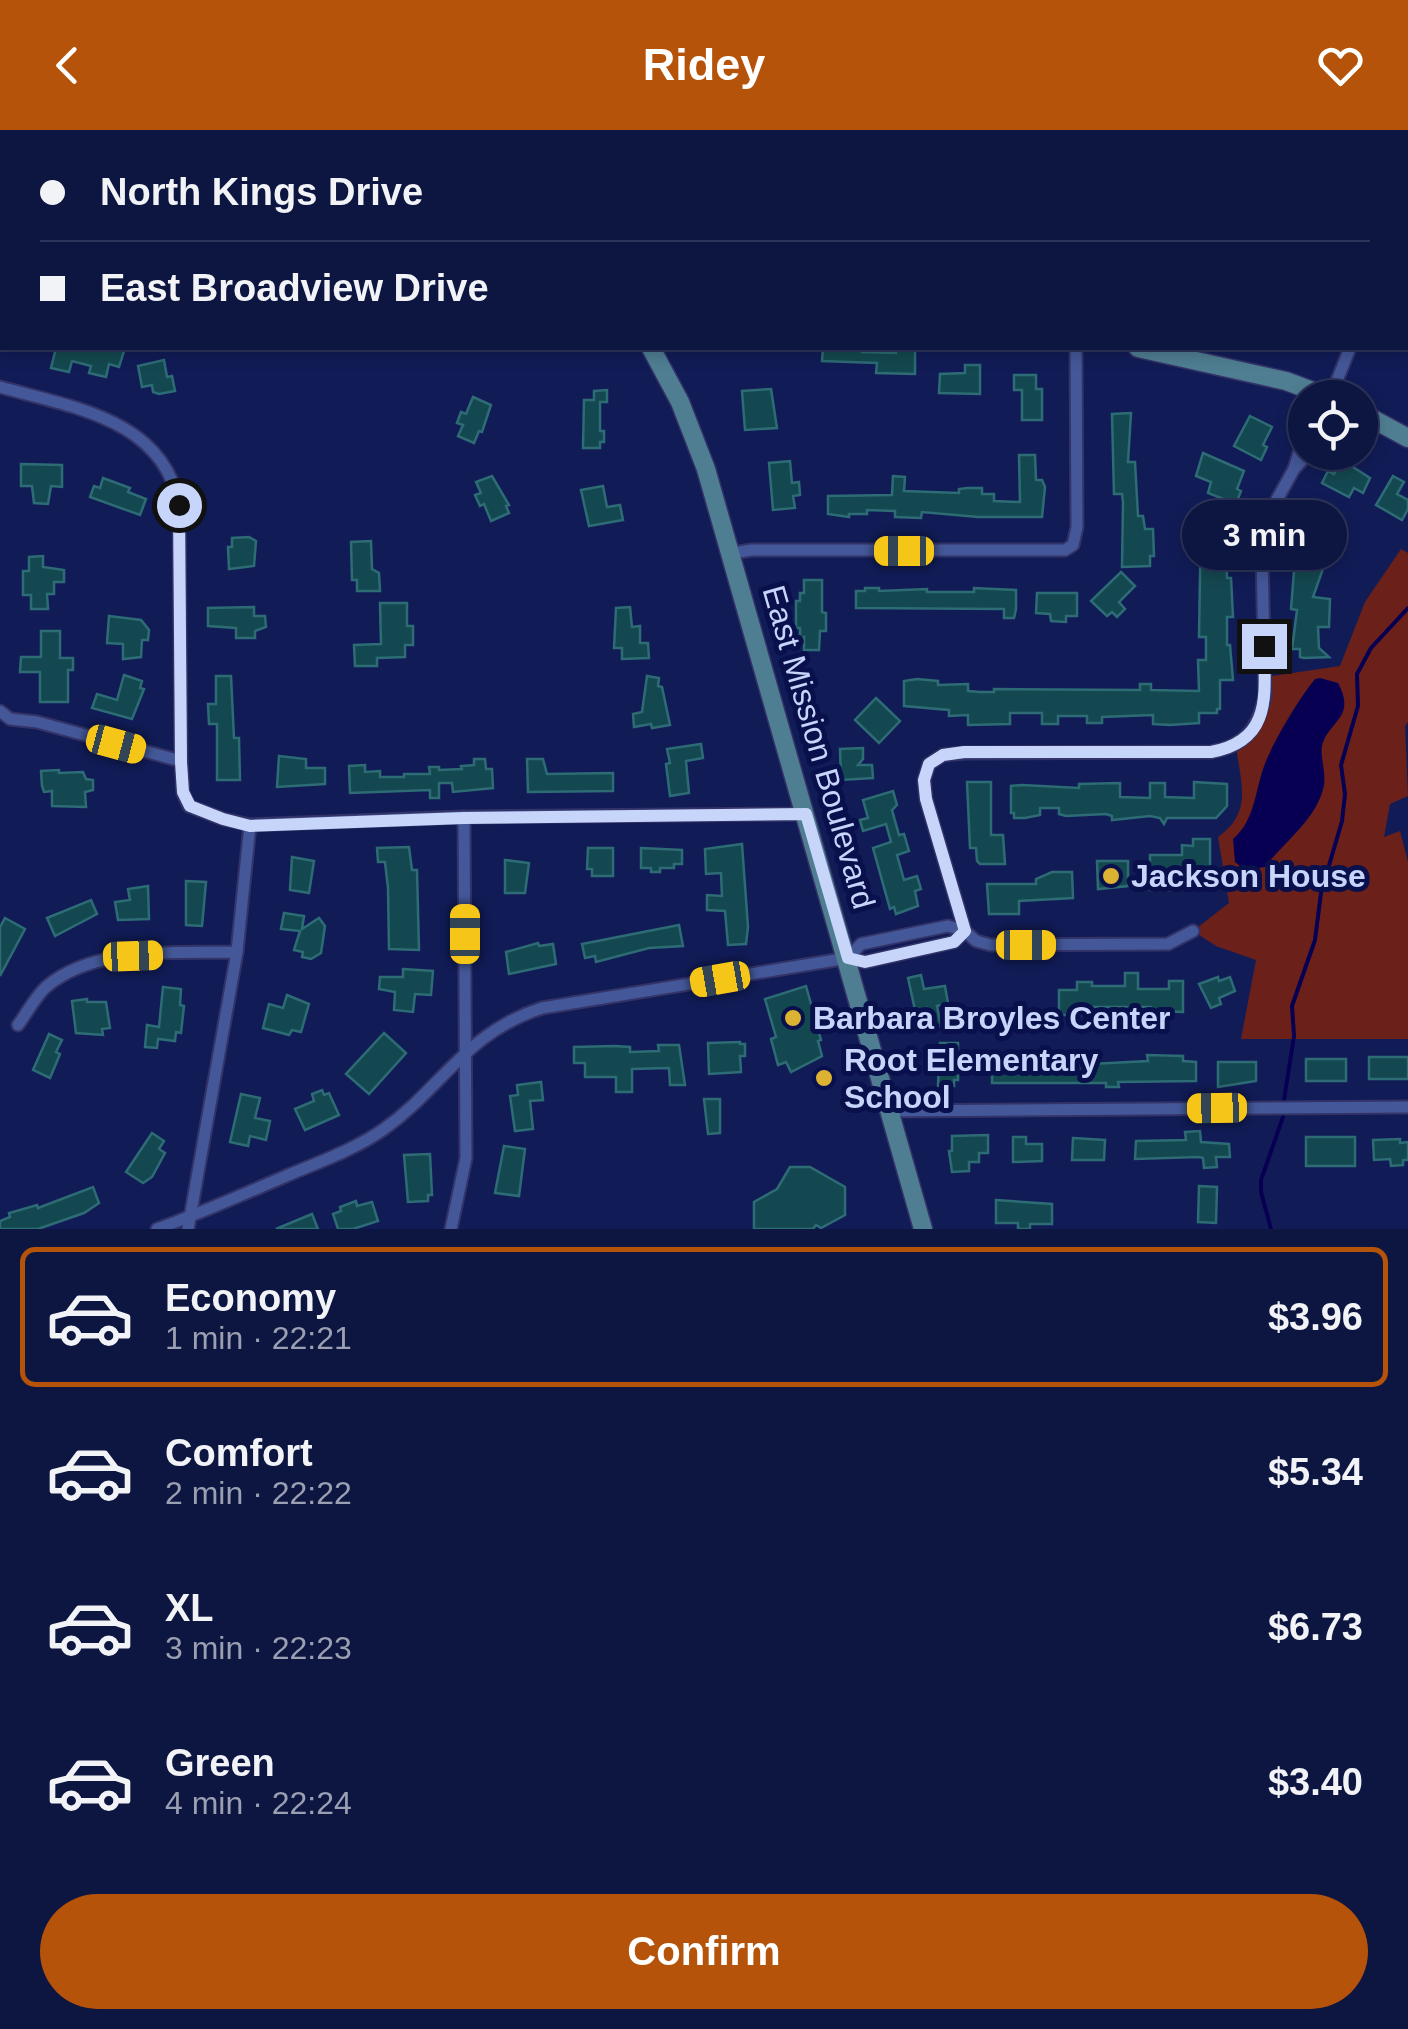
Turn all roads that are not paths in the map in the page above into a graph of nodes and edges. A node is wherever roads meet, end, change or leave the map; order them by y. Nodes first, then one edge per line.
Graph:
1 (651, 350) edge
2 (1076, 350) edge
3 (1147, 350) edge
4 (1349, 350) edge
5 (1337, 380) edge
6 (1288, 383) edge
7 (0, 387) edge
8 (1378, 422) edge
9 (1408, 438) edge
10 (1293, 470) edge
11 (732, 553) junction
12 (0, 711) edge
13 (181, 762) junction
14 (806, 814) junction
15 (464, 818) junction
16 (250, 826) junction
17 (965, 931) junction
18 (1193, 931) dead end
19 (238, 952) junction
20 (848, 958) junction
21 (18, 1025) dead end
22 (466, 1052) junction
23 (1408, 1107) edge
24 (888, 1111) junction
25 (188, 1223) edge
26 (157, 1229) edge
27 (451, 1229) edge
28 (923, 1229) edge

1 - 11 main road, East Mission Boulevard
2 - 11 street
3 - 6 main road
4 - 5 street
7 - 13 street
8 - 9 main road
10 - 17 street
11 - 14 main road, East Mission Boulevard
12 - 13 street
13 - 16 street
14 - 15 street
14 - 20 main road, East Mission Boulevard
15 - 16 street
15 - 22 street
16 - 19 street
17 - 18 street
17 - 20 street
19 - 21 street
19 - 25 street
20 - 22 street
20 - 24 main road, East Mission Boulevard
22 - 25 street
22 - 27 street
23 - 24 street
24 - 28 main road, East Mission Boulevard
25 - 26 street

